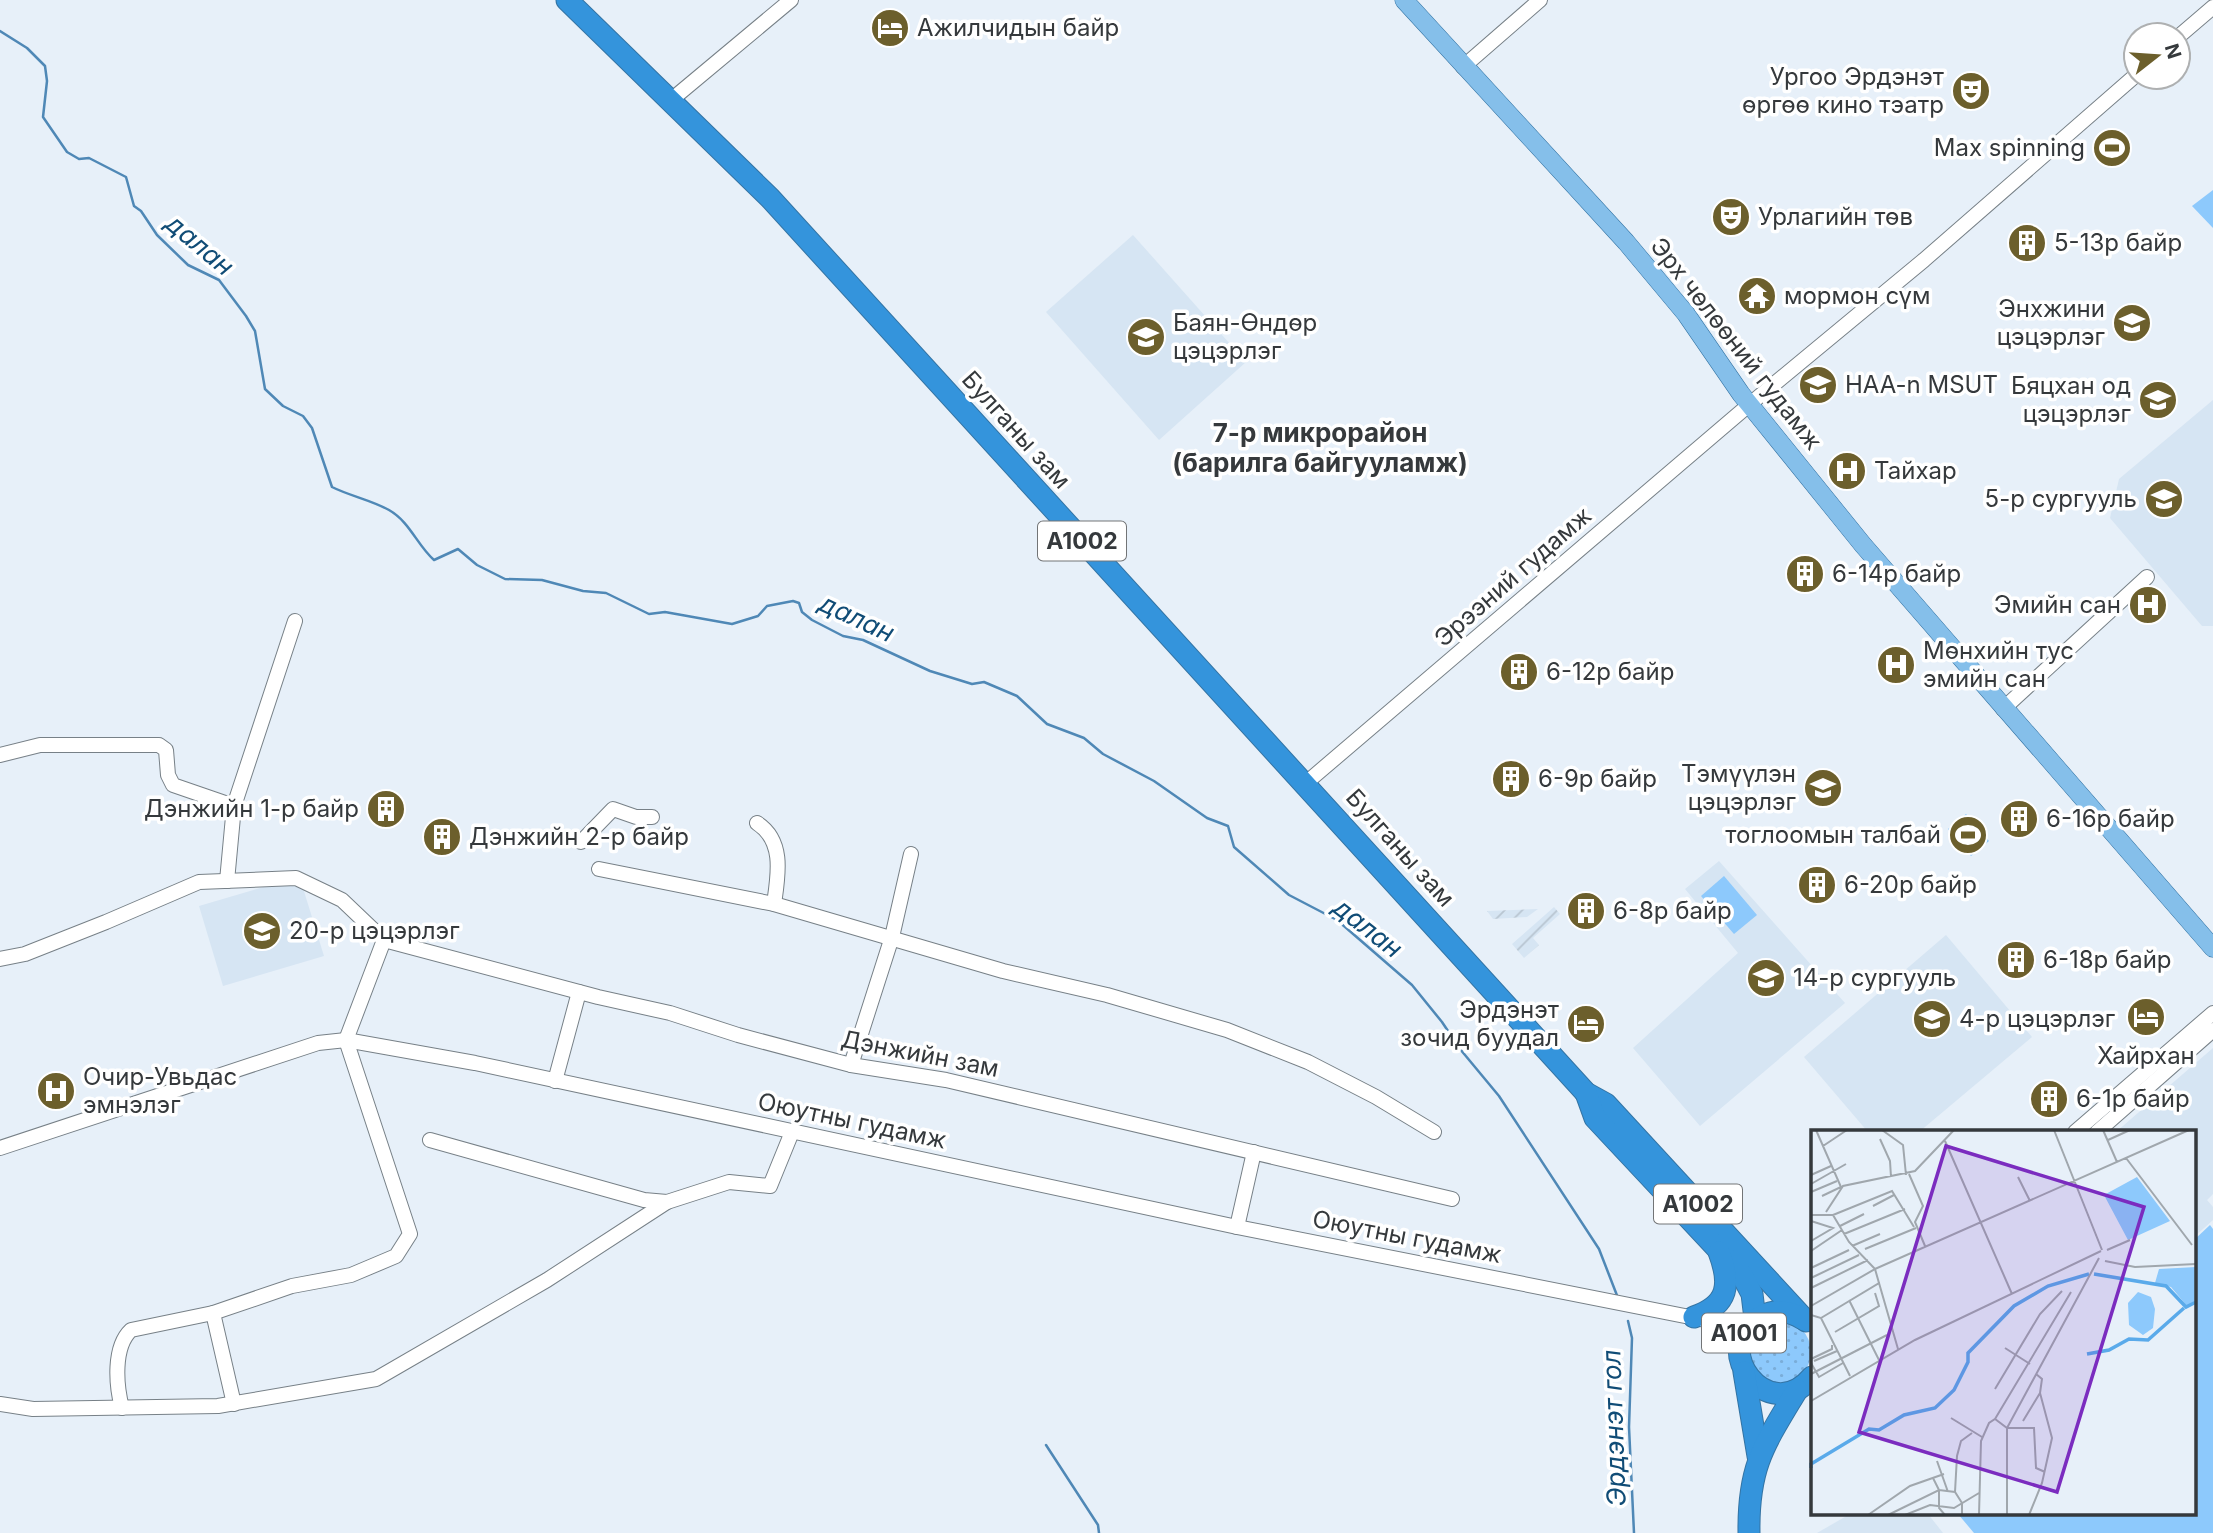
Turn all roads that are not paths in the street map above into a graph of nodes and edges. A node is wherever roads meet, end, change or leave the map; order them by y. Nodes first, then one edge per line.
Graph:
1 (567, 0) edge
2 (791, 0) edge
3 (1404, 0) edge
4 (1540, 0) edge
5 (2213, 6) edge
6 (2192, 25) edge
7 (1463, 67) junction
8 (2122, 87) edge
9 (670, 101) junction
10 (1750, 404) junction
11 (2147, 577) dead end
12 (295, 621) dead end
13 (2003, 709) junction
14 (0, 755) edge
15 (1306, 783) junction
16 (234, 806) junction
17 (652, 817) dead end
18 (757, 823) dead end
19 (581, 842) dead end
20 (911, 854) dead end
21 (599, 869) dead end
22 (227, 881) junction
23 (774, 904) junction
24 (892, 937) junction
25 (384, 940) junction
26 (2213, 948) edge
27 (0, 959) edge
28 (579, 992) junction
29 (2213, 1013) edge
30 (2213, 1030) edge
31 (346, 1040) junction
32 (851, 1065) junction
33 (555, 1081) junction
34 (1586, 1093) junction
35 (2077, 1130) edge
36 (2099, 1130) edge
37 (792, 1132) junction
38 (1434, 1132) dead end
39 (430, 1140) dead end
40 (0, 1148) edge
41 (1254, 1152) junction
42 (1452, 1199) dead end
43 (667, 1202) junction
44 (1237, 1227) junction
45 (1717, 1247) junction
46 (213, 1313) junction
47 (1700, 1318) junction
48 (1753, 1322) junction
49 (1809, 1324) edge
50 (1742, 1363) junction
51 (1807, 1385) edge
52 (0, 1404) edge
53 (234, 1404) junction
54 (122, 1408) junction
55 (1758, 1456) junction
56 (1749, 1533) edge

1 - 9 highway, Булганы зам / A1002
2 - 9 street
3 - 7 main road, Эрх чөлөөний гудамж
4 - 7 street
5 - 6 street
7 - 10 main road, Эрх чөлөөний гудамж
8 - 10 street, Эрээний гудамж
9 - 15 highway, Булганы зам / A1002
10 - 13 main road, Эрх чөлөөний гудамж
10 - 15 street, Эрээний гудамж
11 - 13 street
12 - 16 street
13 - 26 main road, Эрх чөлөөний гудамж
14 - 16 street
15 - 34 highway, Булганы зам / A1002
16 - 22 street
17 - 19 street
18 - 23 street
20 - 24 street
21 - 23 street
22 - 25 street
22 - 27 street
23 - 24 street
24 - 32 street
24 - 38 street
25 - 28 street, Дэнжийн зам
25 - 31 street
28 - 32 street, Дэнжийн зам
28 - 33 street
29 - 35 street
30 - 36 street
31 - 33 street, Оюутны гудамж
31 - 40 street, Оюутны гудамж
31 - 46 street
32 - 41 street, Дэнжийн зам
33 - 37 street, Оюутны гудамж
34 - 45 highway, Булганы зам / A1002
34 - 49 highway, Булганы зам / A1002
37 - 43 street
37 - 44 street, Оюутны гудамж
39 - 43 street
41 - 42 street, Дэнжийн зам
41 - 44 street
43 - 53 street
44 - 47 street, Оюутны гудамж
45 - 47 highway
45 - 48 highway, Булганы зам / A1002
46 - 53 street
46 - 54 street
47 - 48 street, Оюутны гудамж
47 - 50 street
48 - 49 highway, A1001
48 - 50 highway, A1001
50 - 51 highway, A1001
50 - 55 highway, A1001
51 - 55 highway, A1001
52 - 54 street
53 - 54 street
55 - 56 highway, A1001

